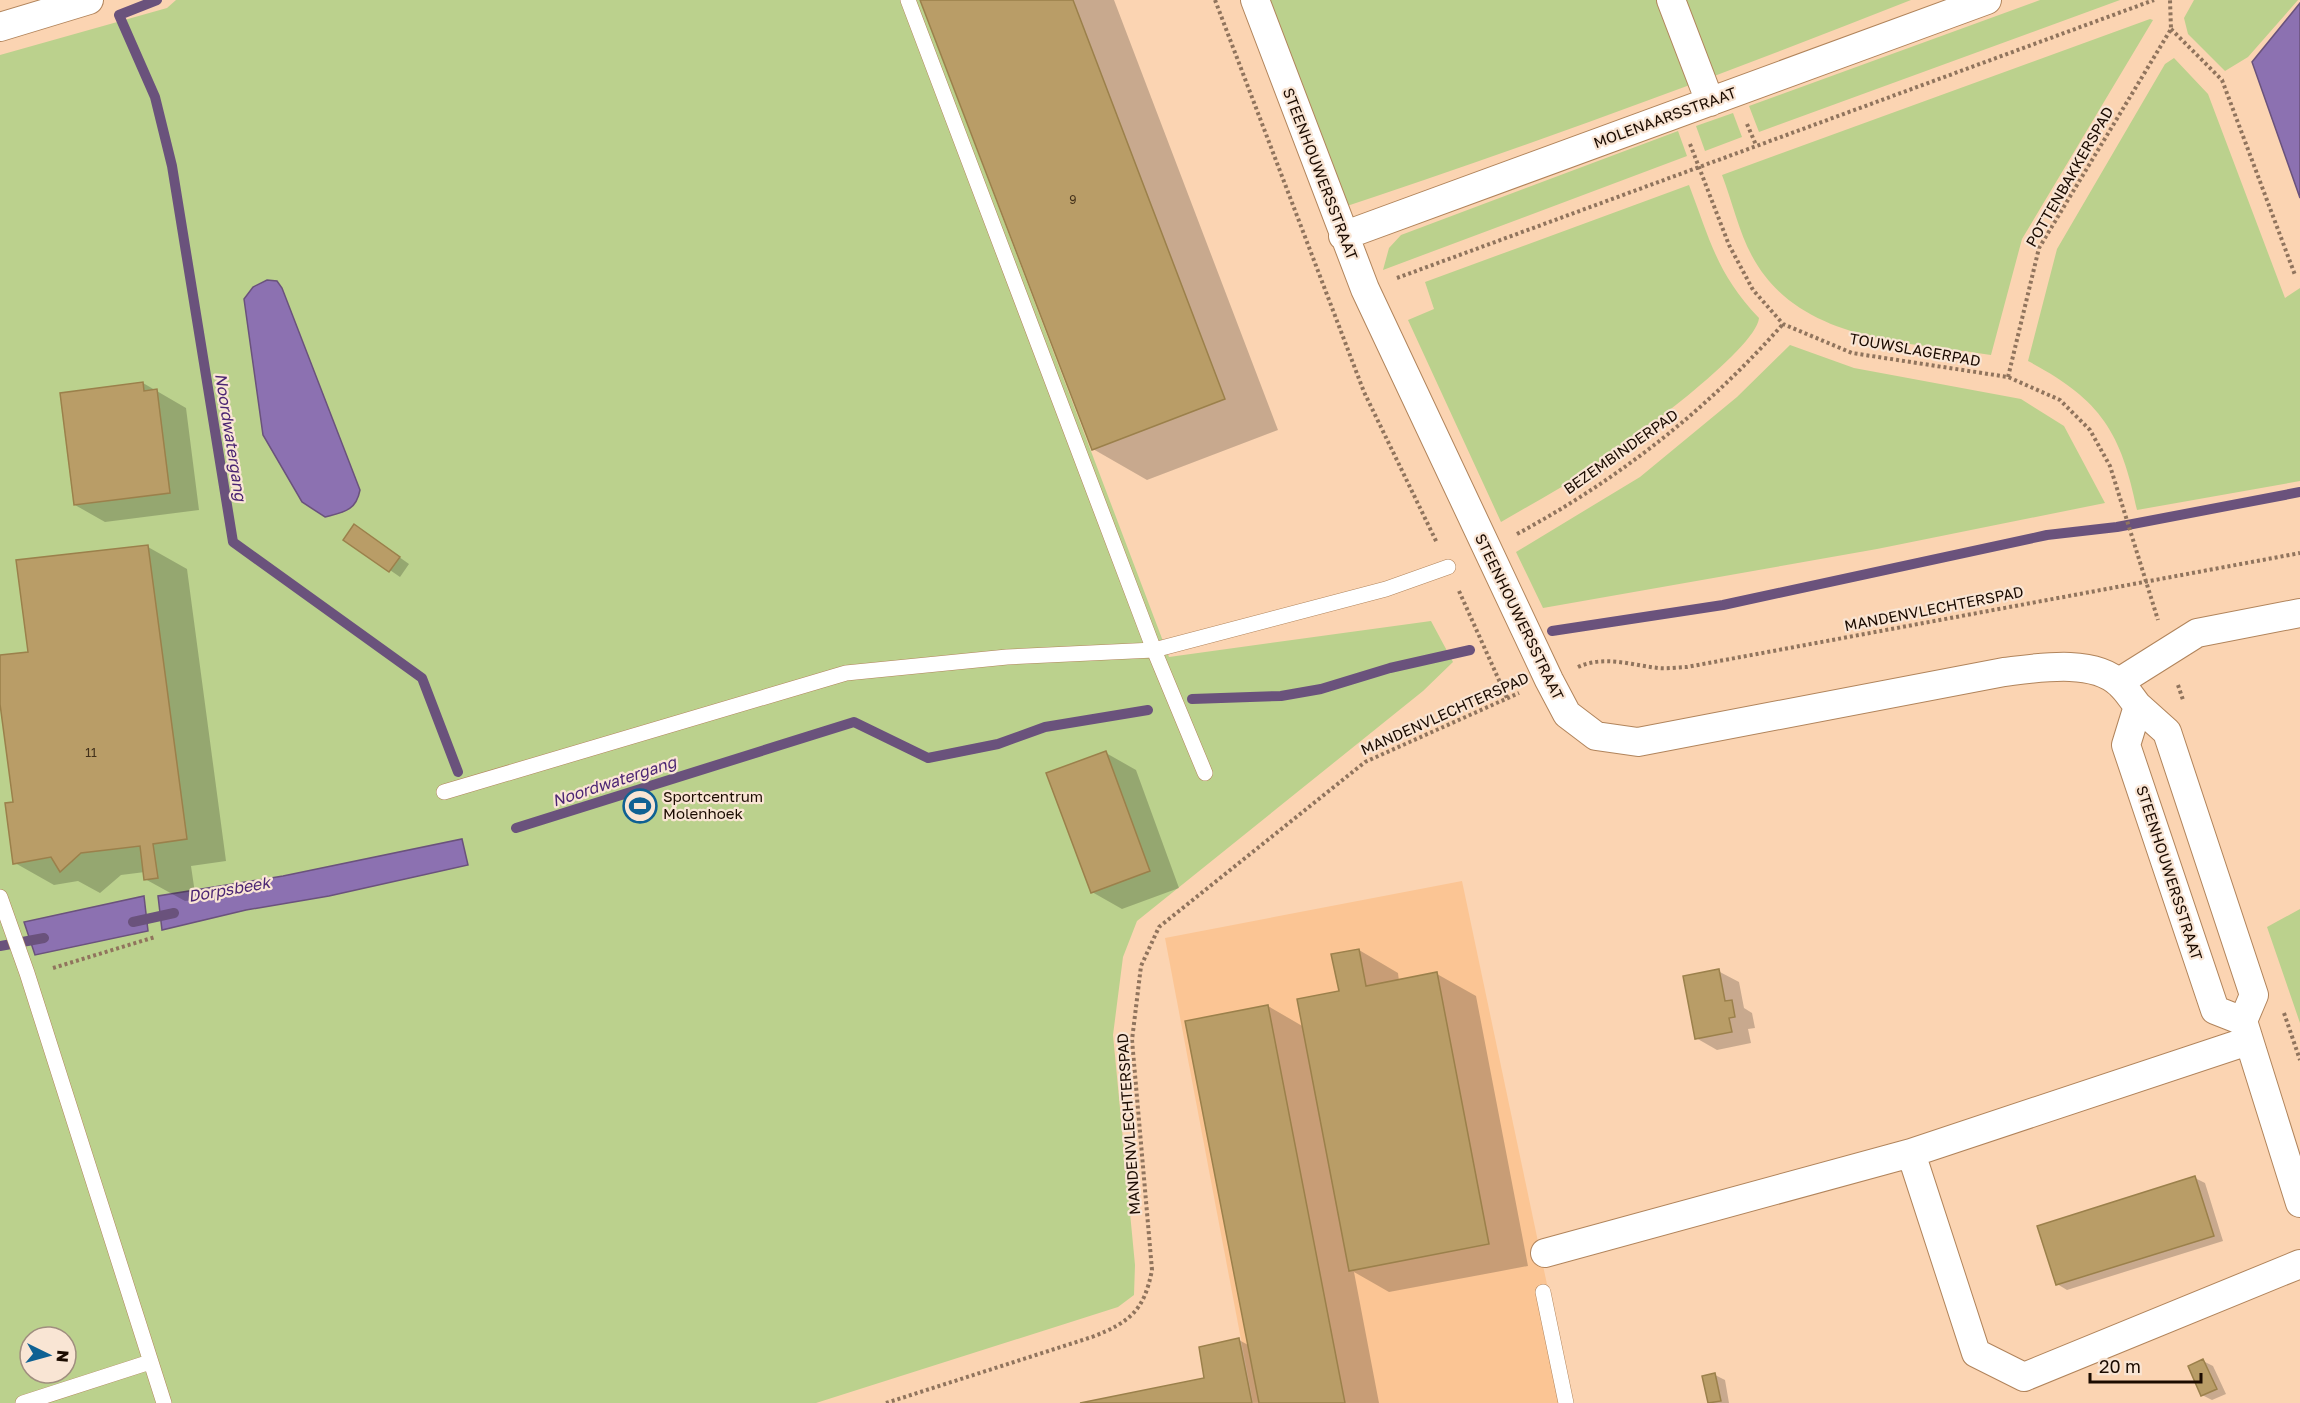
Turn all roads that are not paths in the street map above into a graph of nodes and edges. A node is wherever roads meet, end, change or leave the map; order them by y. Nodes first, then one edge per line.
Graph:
1 (89, 0) edge
2 (908, 0) edge
3 (1255, 0) edge
4 (1671, 0) edge
5 (1987, 0) edge
6 (0, 27) edge
7 (1710, 102) junction
8 (1343, 236) junction
9 (1448, 567) road end
10 (2300, 613) edge
11 (1154, 650) junction
12 (2119, 682) junction
13 (2138, 706) junction
14 (1204, 773) dead end
15 (444, 792) dead end
16 (0, 897) edge
17 (2246, 1031) junction
18 (1911, 1153) junction
19 (2300, 1203) edge
20 (1545, 1253) dead end
21 (2300, 1264) edge
22 (1543, 1292) dead end
23 (150, 1362) junction
24 (23, 1403) edge
25 (164, 1403) edge
26 (1566, 1403) edge

1 - 6 street
2 - 11 lane
3 - 8 street, STEENHOUWERSSTRAAT
4 - 7 street
5 - 7 street, MOLENAARSSTRAAT
7 - 8 street, MOLENAARSSTRAAT
8 - 12 street, STEENHOUWERSSTRAAT
9 - 11 lane
10 - 12 street
11 - 14 lane
11 - 15 lane
12 - 13 street, STEENHOUWERSSTRAAT
13 - 17 street, STEENHOUWERSSTRAAT
13 - 17 street, STEENHOUWERSSTRAAT
16 - 23 lane
17 - 18 street
17 - 19 street
18 - 20 street
18 - 21 street
22 - 26 lane
23 - 24 lane
23 - 25 lane

